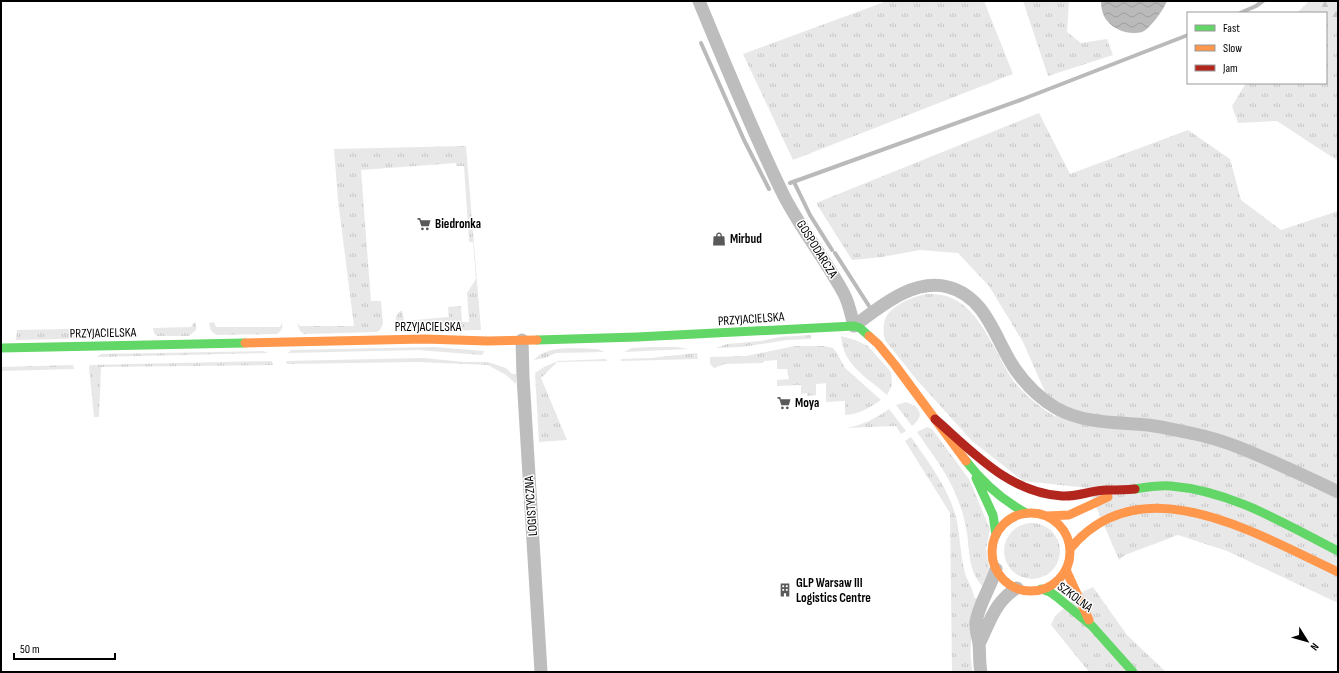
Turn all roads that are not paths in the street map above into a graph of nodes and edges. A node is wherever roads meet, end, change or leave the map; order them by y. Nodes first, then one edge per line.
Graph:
1 (699, 1) edge
2 (854, 326) junction
3 (522, 340) junction
4 (1, 348) edge
5 (935, 419) junction
6 (973, 470) junction
7 (1119, 491) junction
8 (1338, 492) edge
9 (1026, 513) junction
10 (1047, 516) junction
11 (996, 535) junction
12 (1070, 549) junction
13 (1338, 551) edge
14 (996, 569) junction
15 (1066, 570) junction
16 (1338, 572) edge
17 (1017, 588) junction
18 (1042, 589) junction
19 (1092, 626) junction
20 (979, 644) junction
21 (541, 672) edge
22 (981, 672) edge
23 (1133, 672) edge

1 - 2 street, GOSPODARCZA
2 - 3 main road, PRZYJACIELSKA
2 - 5 main road
2 - 8 street
3 - 4 main road, PRZYJACIELSKA
3 - 21 street, LOGISTYCZNA
5 - 6 main road
5 - 7 main road
6 - 9 main road
6 - 11 main road
7 - 10 main road
7 - 13 main road
9 - 10 main road
9 - 11 main road
10 - 12 main road
11 - 14 main road
12 - 15 main road
12 - 16 main road
14 - 17 main road
14 - 20 street
15 - 18 main road
15 - 19 main road, SZKOLNA
17 - 18 main road
17 - 20 street
18 - 19 main road, SZKOLNA
19 - 23 main road, SZKOLNA
20 - 22 street

